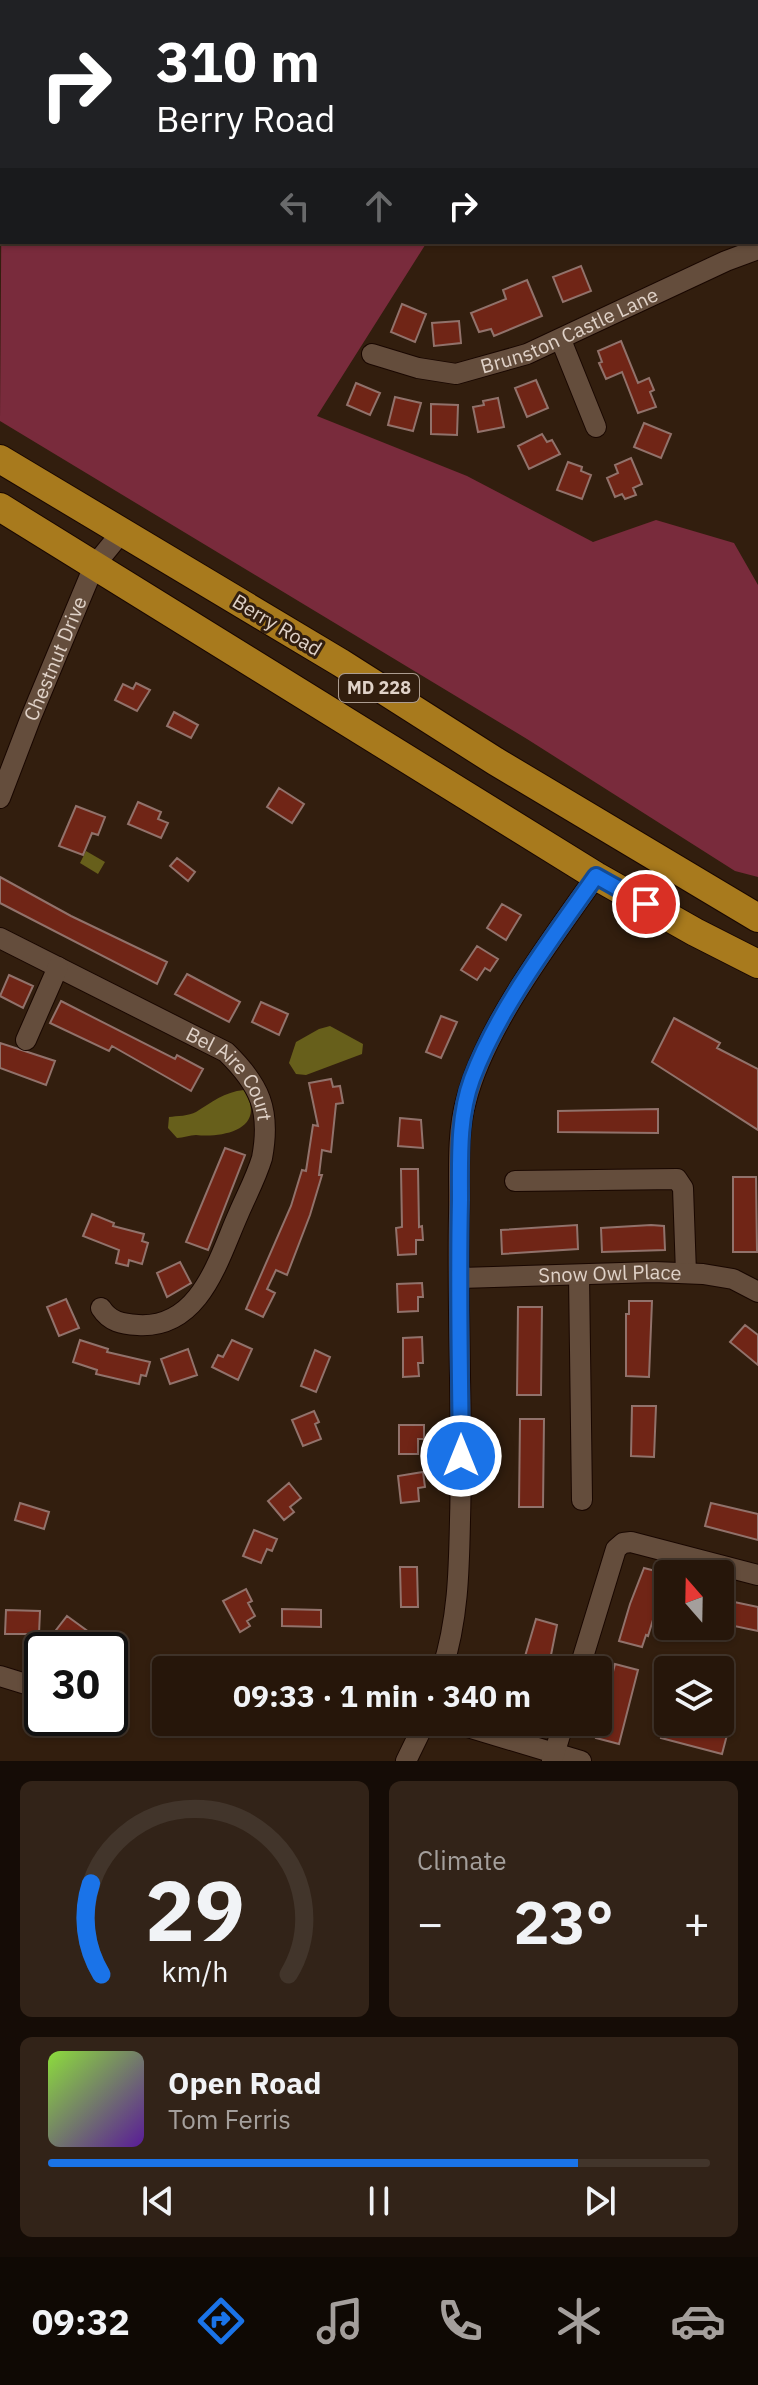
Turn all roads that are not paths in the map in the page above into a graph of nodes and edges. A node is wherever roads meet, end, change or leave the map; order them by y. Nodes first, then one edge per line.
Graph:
1 (758, 249) edge
2 (561, 340) junction
3 (372, 354) dead end
4 (596, 427) dead end
5 (0, 459) edge
6 (0, 507) edge
7 (121, 533) junction
8 (94, 566) junction
9 (0, 798) edge
10 (596, 876) junction
11 (758, 918) edge
12 (0, 938) edge
13 (758, 964) edge
14 (58, 967) junction
15 (26, 1040) dead end
16 (515, 1181) dead end
17 (686, 1273) junction
18 (579, 1275) junction
19 (460, 1278) junction
20 (758, 1292) edge
21 (101, 1308) dead end
22 (582, 1500) dead end
23 (758, 1575) edge
24 (447, 1656) edge
25 (583, 1656) edge
26 (0, 1676) edge
27 (24, 1683) edge
28 (418, 1736) edge
29 (492, 1736) edge
30 (560, 1736) edge
31 (554, 1757) edge
32 (406, 1761) edge
33 (581, 1761) edge

1 - 2 street, Brunston Castle Lane
2 - 3 street, Brunston Castle Lane
2 - 4 street
5 - 7 highway, Berry Road / MD 228
6 - 8 highway, MD 228
7 - 8 street, Chestnut Drive
7 - 11 highway, Berry Road / MD 228
8 - 9 street, Chestnut Drive
8 - 10 highway, MD 228
10 - 13 highway, MD 228
10 - 19 street
12 - 14 street, Bel Aire Court
14 - 15 street
14 - 21 street, Bel Aire Court
16 - 17 street
17 - 18 street, Snow Owl Place
17 - 20 street, Snow Owl Place
18 - 19 street, Snow Owl Place
18 - 22 street
19 - 24 street
23 - 25 street
26 - 27 street
28 - 32 street
29 - 31 street
30 - 31 street
31 - 33 street

